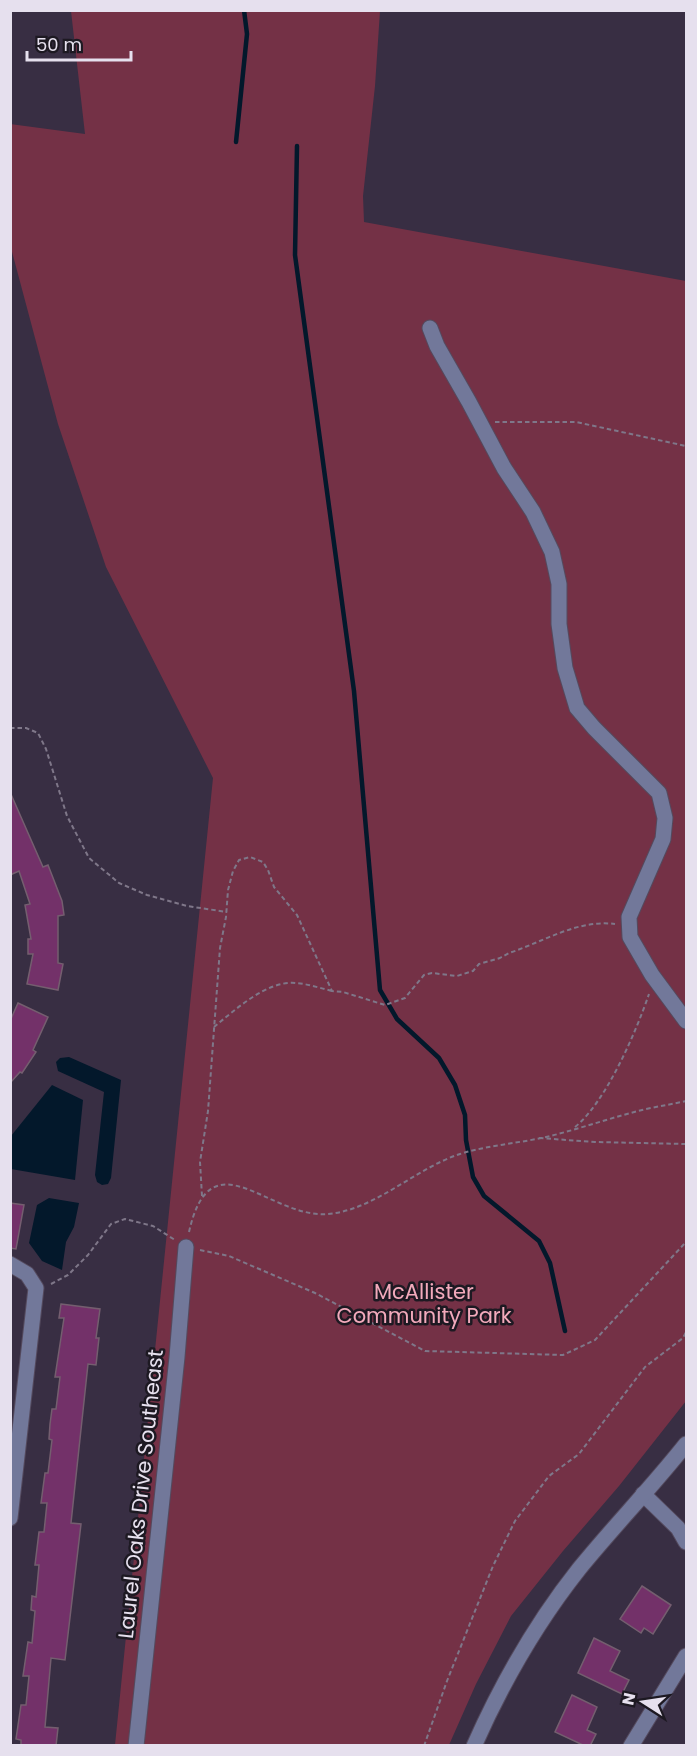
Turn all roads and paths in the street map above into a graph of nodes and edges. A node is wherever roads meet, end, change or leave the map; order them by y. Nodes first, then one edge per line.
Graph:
1 (430, 328) dead end
2 (480, 423) junction
3 (687, 447) edge
4 (10, 729) edge
5 (227, 912) junction
6 (629, 924) junction
7 (654, 978) junction
8 (332, 991) junction
9 (687, 1022) edge
10 (214, 1027) junction
11 (687, 1101) edge
12 (573, 1128) junction
13 (536, 1138) junction
14 (687, 1144) edge
15 (202, 1196) junction
16 (687, 1242) edge
17 (186, 1247) junction
18 (10, 1264) edge
19 (36, 1288) junction
20 (687, 1332) edge
21 (687, 1444) edge
22 (643, 1494) junction
23 (11, 1502) edge
24 (10, 1518) edge
25 (687, 1542) edge
26 (687, 1656) edge
27 (136, 1746) edge
28 (424, 1746) edge
29 (474, 1746) edge
30 (631, 1746) edge

1 - 2 street
2 - 3 path
2 - 6 street
4 - 5 path
5 - 8 path
5 - 10 path
6 - 7 street
6 - 8 path
7 - 9 street
7 - 12 path
8 - 10 path
10 - 15 path
11 - 12 path
12 - 13 path
13 - 14 path
13 - 15 path
15 - 17 path
16 - 17 path
17 - 19 path
17 - 27 street, Laurel Oaks Drive Southeast
18 - 19 street
19 - 23 street
20 - 28 path
21 - 22 street
22 - 25 street
22 - 29 street
23 - 24 street
26 - 30 street

